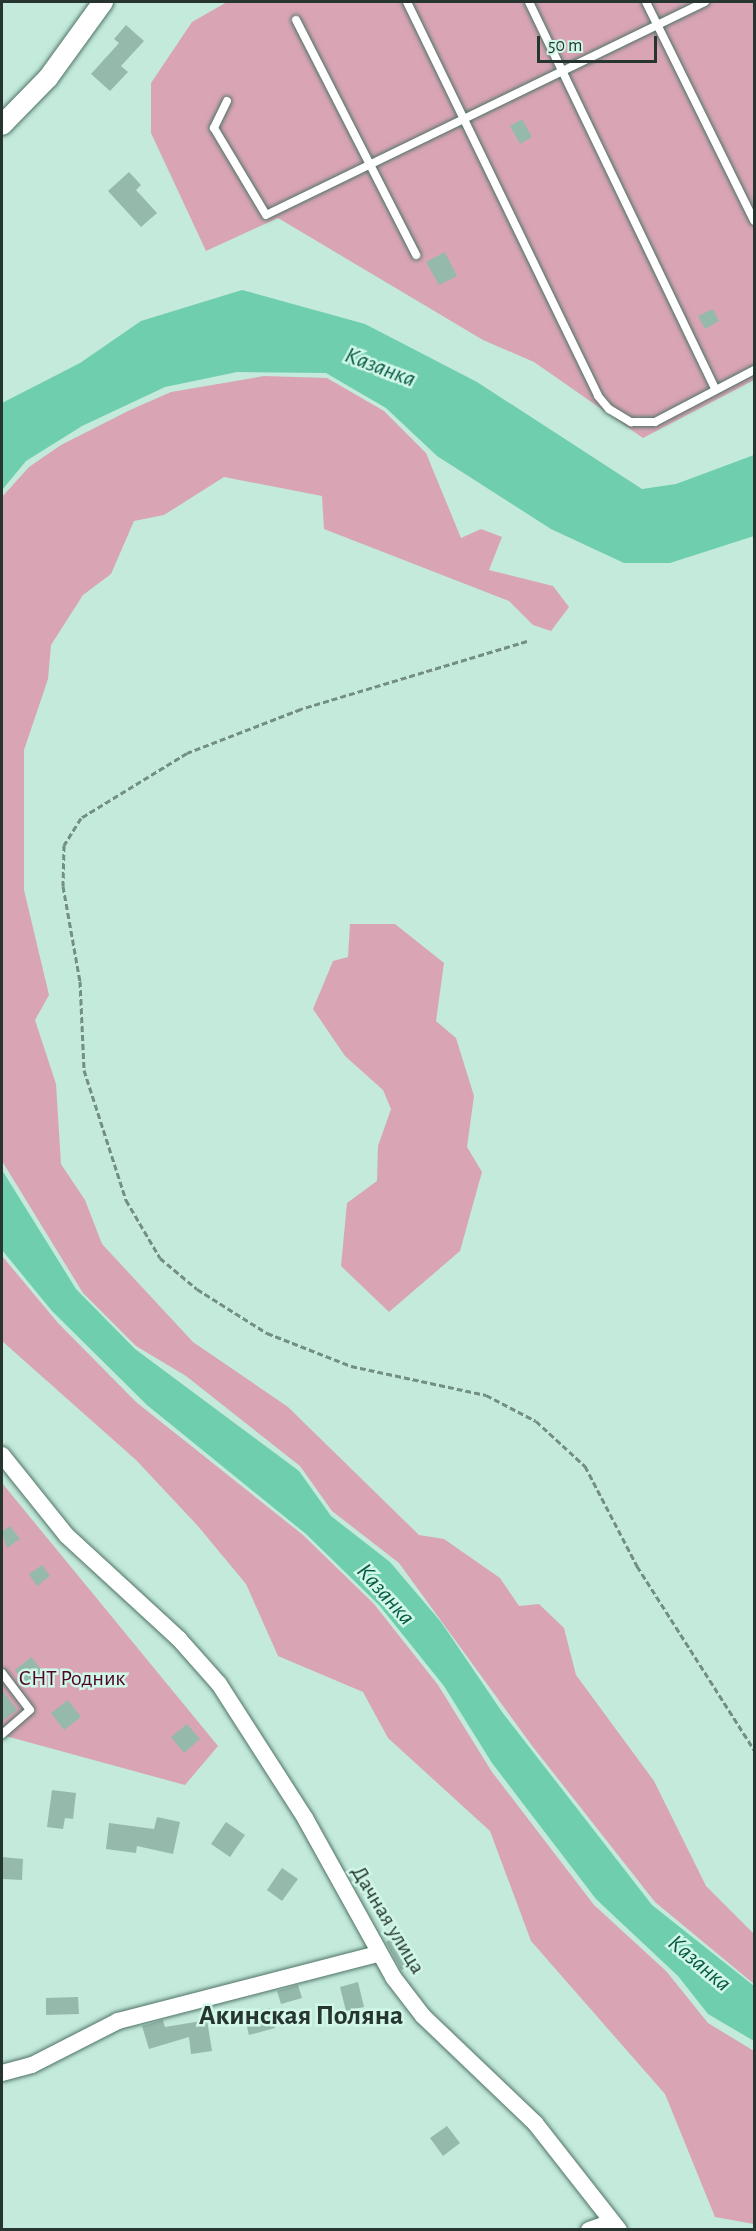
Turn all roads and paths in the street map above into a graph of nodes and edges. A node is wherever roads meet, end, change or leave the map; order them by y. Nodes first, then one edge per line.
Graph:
1 (104, 2) edge
2 (407, 2) edge
3 (529, 2) edge
4 (646, 2) edge
5 (705, 2) edge
6 (296, 20) dead end
7 (657, 25) junction
8 (563, 71) junction
9 (226, 101) dead end
10 (465, 118) junction
11 (2, 125) edge
12 (370, 165) junction
13 (754, 221) edge
14 (416, 255) dead end
15 (754, 370) edge
16 (715, 389) junction
17 (527, 641) dead end
18 (2, 1455) edge
19 (2, 1673) edge
20 (2, 1734) edge
21 (754, 1750) edge
22 (378, 1954) junction
23 (2, 2073) edge
24 (616, 2226) edge
25 (589, 2229) edge

1 - 11 street
2 - 10 lane
3 - 8 lane
4 - 7 lane
5 - 7 lane
6 - 12 lane
7 - 8 lane
7 - 13 lane
8 - 10 lane
8 - 16 lane
9 - 12 lane
10 - 12 lane
10 - 16 lane
12 - 14 lane
15 - 16 lane
17 - 21 path
18 - 22 street, Дачная улица
19 - 20 lane
22 - 23 street
22 - 24 street, Дачная улица
24 - 25 street

